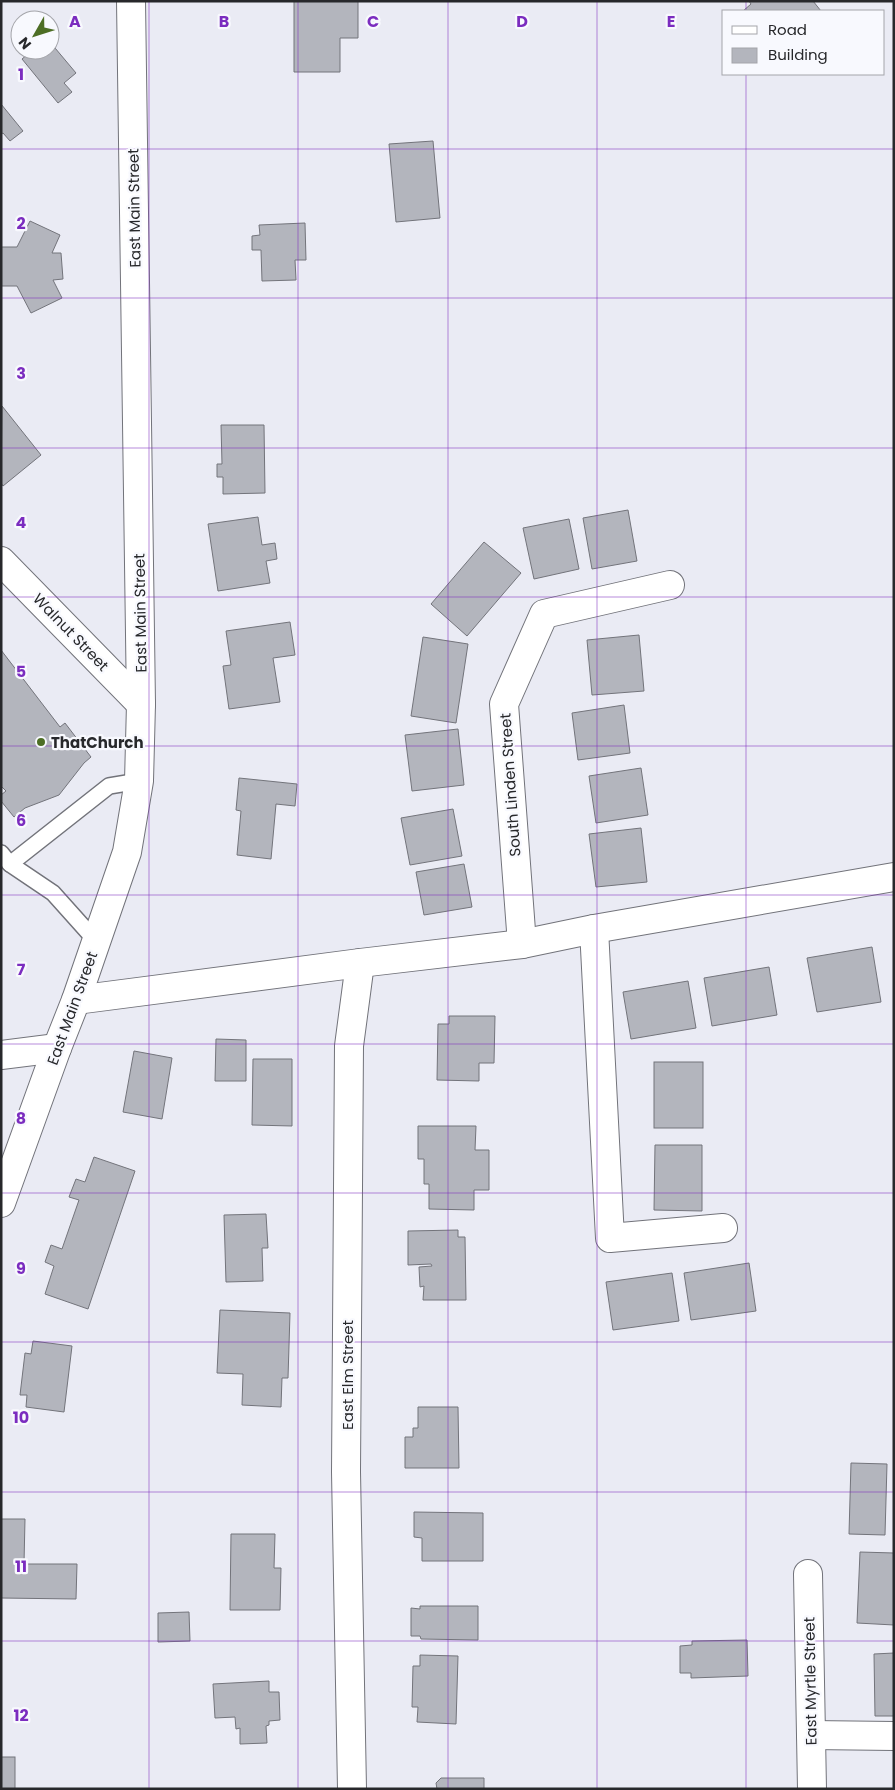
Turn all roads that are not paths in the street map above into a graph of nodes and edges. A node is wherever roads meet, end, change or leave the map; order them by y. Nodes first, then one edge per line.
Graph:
1 (131, 1) edge
2 (1, 560) edge
3 (670, 585) dead end
4 (141, 704) junction
5 (139, 781) junction
6 (6, 858) edge
7 (894, 877) edge
8 (594, 929) junction
9 (96, 941) junction
10 (522, 944) junction
11 (360, 962) junction
12 (76, 1000) junction
13 (56, 1048) junction
14 (1, 1055) edge
15 (1, 1203) edge
16 (723, 1228) dead end
17 (808, 1574) dead end
18 (811, 1735) junction
19 (894, 1736) edge
20 (352, 1789) edge
21 (812, 1789) edge

1 - 4 street, East Main Street
2 - 4 street, Walnut Street
3 - 10 street, South Linden Street
4 - 5 street, East Main Street
5 - 6 lane
5 - 9 street, East Main Street
6 - 9 lane
7 - 8 street
8 - 10 street
8 - 16 street
9 - 12 street, East Main Street
10 - 11 street
11 - 12 street
11 - 20 street, East Elm Street
12 - 13 street, East Main Street
13 - 14 street
13 - 15 street, East Main Street
17 - 18 street, East Myrtle Street
18 - 19 street
18 - 21 street, East Myrtle Street

